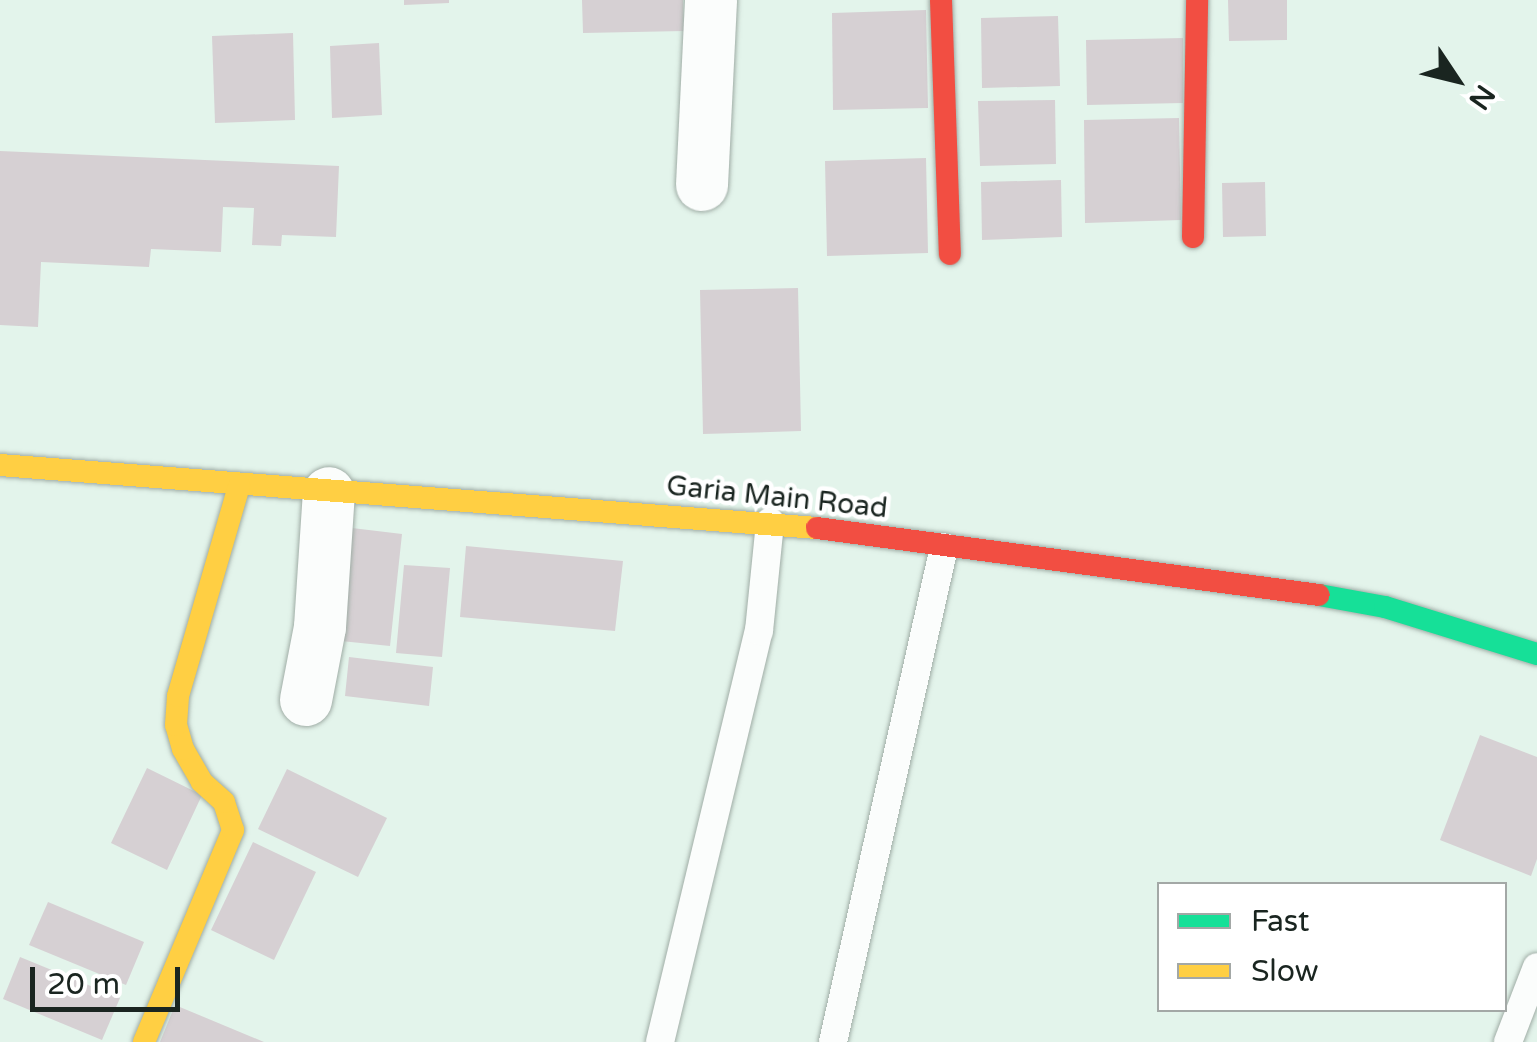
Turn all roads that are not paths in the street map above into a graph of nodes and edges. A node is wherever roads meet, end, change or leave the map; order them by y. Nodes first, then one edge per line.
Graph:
1 (711, 0) edge
2 (942, 0) edge
3 (1197, 0) edge
4 (702, 185) dead end
5 (1193, 237) dead end
6 (950, 254) dead end
7 (0, 465) edge
8 (239, 486) junction
9 (329, 493) junction
10 (770, 522) junction
11 (944, 547) junction
12 (1537, 654) edge
13 (306, 700) dead end
14 (1537, 967) edge
15 (144, 1042) edge
16 (660, 1042) edge
17 (832, 1042) edge
18 (1508, 1042) edge

1 - 4 street
2 - 6 main road
3 - 5 main road
7 - 8 main road, Garia Main Road
8 - 9 main road, Garia Main Road
8 - 15 main road
9 - 10 main road, Garia Main Road
9 - 13 street
10 - 11 main road, Garia Main Road
10 - 16 lane
11 - 12 main road, Garia Main Road
11 - 17 lane
14 - 18 lane

